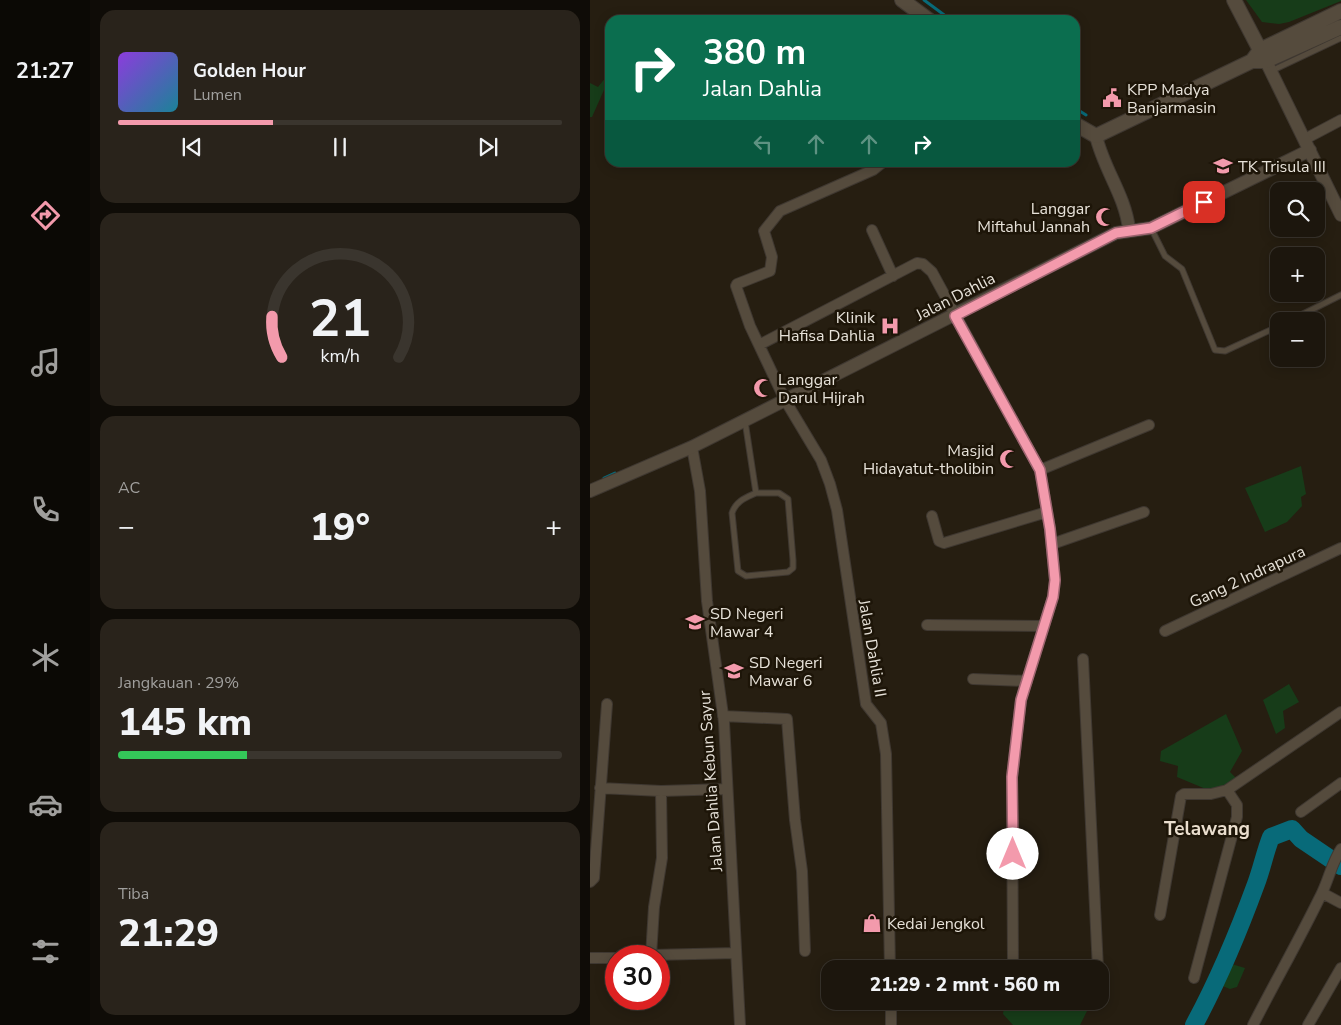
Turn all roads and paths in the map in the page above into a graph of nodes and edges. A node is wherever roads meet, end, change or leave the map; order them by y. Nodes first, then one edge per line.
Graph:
1 (902, 0) edge
2 (1234, 0) edge
3 (1341, 11) edge
4 (923, 15) edge
5 (1337, 32) edge
6 (1262, 61) junction
7 (1341, 120) edge
8 (1080, 127) edge
9 (1096, 136) junction
10 (1307, 144) junction
11 (877, 167) edge
12 (1341, 215) edge
13 (1151, 228) junction
14 (1129, 229) junction
15 (872, 230) dead end
16 (893, 276) junction
17 (1341, 295) edge
18 (1307, 312) edge
19 (955, 316) junction
20 (1270, 330) edge
21 (759, 345) junction
22 (785, 400) junction
23 (745, 420) junction
24 (1149, 425) dead end
25 (692, 447) junction
26 (1040, 470) junction
27 (590, 491) edge
28 (756, 493) junction
29 (1047, 512) junction
30 (1144, 512) dead end
31 (932, 516) dead end
32 (1052, 544) junction
33 (1341, 548) edge
34 (927, 625) dead end
35 (1044, 626) junction
36 (1165, 631) dead end
37 (1083, 660) dead end
38 (973, 679) dead end
39 (1027, 681) junction
40 (607, 704) dead end
41 (1341, 712) edge
42 (723, 716) junction
43 (1341, 783) edge
44 (600, 788) junction
45 (727, 789) junction
46 (661, 790) junction
47 (1227, 790) junction
48 (1301, 812) dead end
49 (1341, 849) edge
50 (590, 882) edge
51 (1321, 895) junction
52 (1341, 903) edge
53 (1160, 915) dead end
54 (652, 945) edge
55 (805, 951) dead end
56 (736, 953) junction
57 (670, 955) edge
58 (590, 958) edge
59 (605, 958) edge
60 (890, 960) edge
61 (1013, 960) edge
62 (1098, 960) edge
63 (1341, 968) edge
64 (1194, 978) dead end
65 (891, 1010) edge
66 (740, 1025) edge
67 (892, 1025) edge
68 (1254, 1025) edge
69 (1308, 1025) edge

1 - 4 main road
2 - 6 main road
3 - 6 main road
5 - 6 main road
6 - 9 main road
6 - 10 street
7 - 10 street
8 - 9 main road
9 - 14 street
10 - 12 street
10 - 13 street, Jalan Dahlia
11 - 21 street, Jalan Dahlia II
13 - 14 street, Jalan Dahlia
13 - 20 lane
14 - 19 street, Jalan Dahlia
15 - 16 street
16 - 19 street
16 - 21 street
17 - 18 lane
19 - 22 street, Jalan Dahlia
19 - 26 street
21 - 22 street, Jalan Dahlia II
22 - 23 street, Jalan Dahlia
22 - 60 street, Jalan Dahlia II
23 - 25 street, Jalan Dahlia
23 - 28 lane
24 - 26 street
25 - 27 street, Jalan Dahlia
25 - 42 street, Jalan Dahlia Kebun Sayur
26 - 29 street
28 - 28 lane
29 - 31 street
29 - 32 street
30 - 32 street
32 - 35 street
33 - 36 street, Gang 2 Indrapura
34 - 35 street
35 - 39 street
37 - 62 street
38 - 39 street
39 - 61 street
40 - 44 street
41 - 47 street
42 - 45 street, Jalan Dahlia Kebun Sayur
42 - 55 street
43 - 48 street
44 - 46 street
44 - 50 street
45 - 46 street
45 - 56 street, Jalan Dahlia Kebun Sayur
46 - 54 street
47 - 53 street
47 - 64 street
49 - 51 street
51 - 52 street
51 - 68 street
56 - 57 street
56 - 66 street, Jalan Dahlia Kebun Sayur
58 - 59 street
63 - 69 street
65 - 67 street

